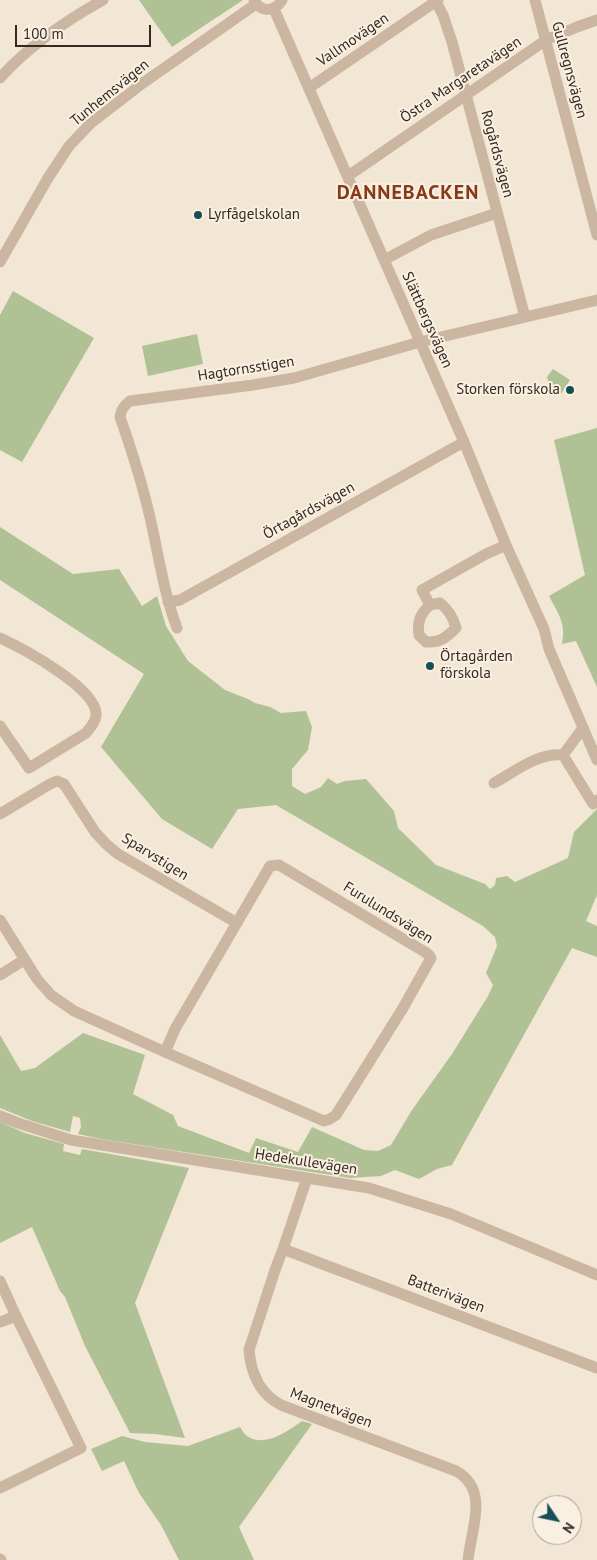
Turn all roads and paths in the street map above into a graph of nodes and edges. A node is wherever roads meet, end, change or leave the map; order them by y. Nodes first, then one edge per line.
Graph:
1 (436, 0) edge
2 (535, 0) edge
3 (98, 1) edge
4 (255, 2) edge
5 (278, 4) edge
6 (597, 20) edge
7 (546, 40) junction
8 (0, 78) edge
9 (309, 88) junction
10 (465, 94) junction
11 (348, 176) junction
12 (497, 213) junction
13 (597, 234) edge
14 (384, 260) junction
15 (0, 262) edge
16 (597, 300) edge
17 (525, 317) junction
18 (420, 342) junction
19 (464, 442) junction
20 (506, 545) junction
21 (168, 602) junction
22 (430, 604) dead end
23 (177, 628) dead end
24 (0, 638) edge
25 (0, 726) edge
26 (583, 728) junction
27 (563, 755) junction
28 (597, 760) edge
29 (494, 783) dead end
30 (597, 800) edge
31 (0, 814) edge
32 (0, 920) edge
33 (237, 923) junction
34 (24, 960) junction
35 (0, 975) edge
36 (165, 1052) junction
37 (0, 1116) edge
38 (307, 1178) junction
39 (283, 1249) junction
40 (597, 1276) edge
41 (0, 1281) edge
42 (16, 1316) junction
43 (0, 1322) edge
44 (597, 1368) edge
45 (0, 1488) edge
46 (468, 1560) edge

1 - 9 street, Vallmovägen
1 - 10 street, Rogårdsvägen
2 - 7 street, Gullregnsvägen
3 - 8 street
4 - 5 street
4 - 15 street, Tunhemsvägen
5 - 9 street, Slättbergsvägen
6 - 7 street, Östra Margaretavägen
7 - 10 street, Östra Margaretavägen
7 - 13 street, Gullregnsvägen
9 - 11 street, Slättbergsvägen
10 - 11 street, Östra Margaretavägen
10 - 12 street, Rogårdsvägen
11 - 14 street, Slättbergsvägen
12 - 14 street
12 - 17 street, Rogårdsvägen
14 - 18 street, Slättbergsvägen
16 - 17 street, Hagtornsstigen
17 - 18 street, Hagtornsstigen
18 - 19 street, Slättbergsvägen
18 - 21 street, Hagtornsstigen
19 - 20 street, Slättbergsvägen
19 - 21 street, Örtagårdsvägen
20 - 22 street
20 - 26 street, Slättbergsvägen
21 - 23 street, Hagtornsstigen
24 - 25 street
26 - 27 street
26 - 28 street, Slättbergsvägen
27 - 29 street
27 - 30 street
31 - 33 street, Sparvstigen
32 - 34 street, Furulundsvägen
33 - 36 street, Furulundsvägen
33 - 36 street, Furulundsvägen
34 - 35 street
34 - 36 street, Furulundsvägen
37 - 38 street, Hedekullevägen
38 - 39 street, Magnetvägen
38 - 40 street, Hedekullevägen
39 - 44 street, Batterivägen
39 - 46 street, Magnetvägen
41 - 42 street
42 - 43 street
42 - 45 street

